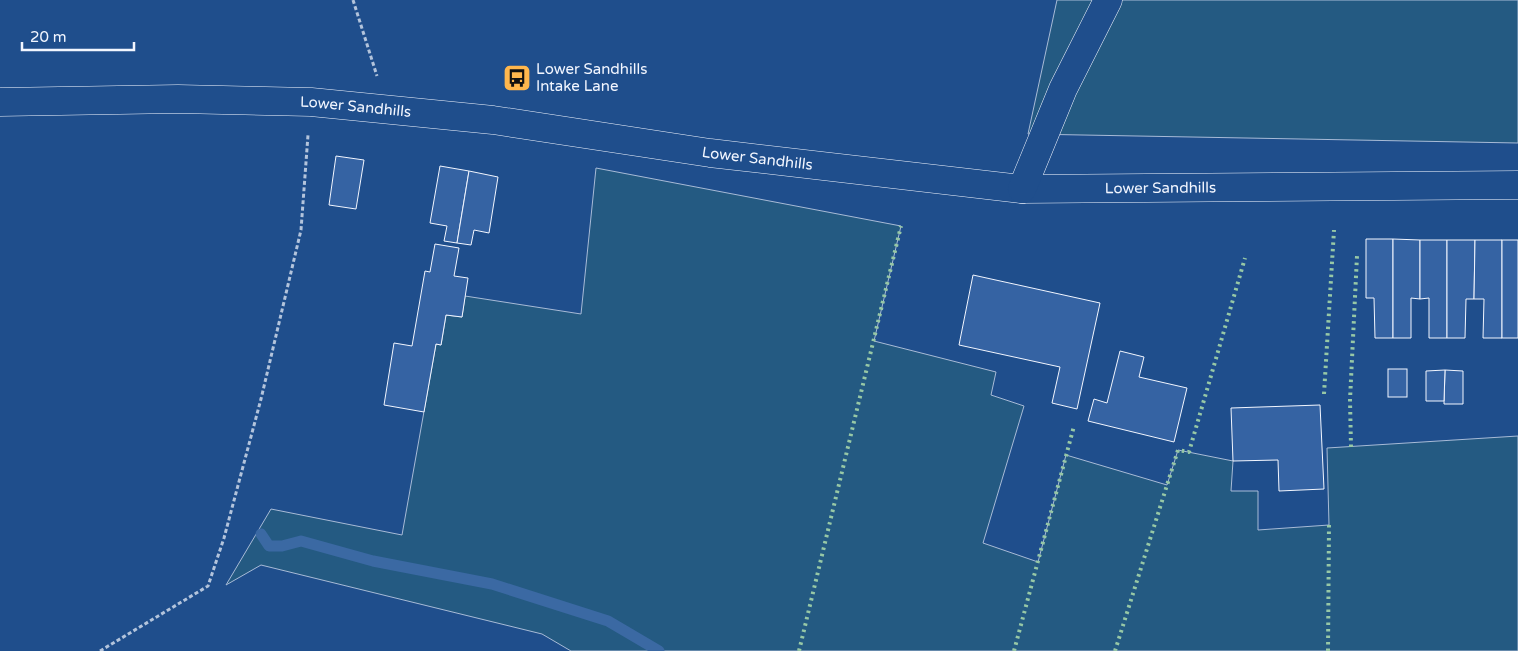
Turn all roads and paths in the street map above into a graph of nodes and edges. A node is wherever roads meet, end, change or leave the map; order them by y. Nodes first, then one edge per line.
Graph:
1 (353, 0) edge
2 (1108, 0) edge
3 (0, 102) edge
4 (311, 102) junction
5 (388, 110) junction
6 (1518, 185) edge
7 (1022, 189) junction
8 (100, 651) edge

1 - 5 path
2 - 7 street
3 - 4 street, Lower Sandhills
4 - 5 street, Lower Sandhills
4 - 8 path
5 - 7 street, Lower Sandhills
6 - 7 street, Lower Sandhills

